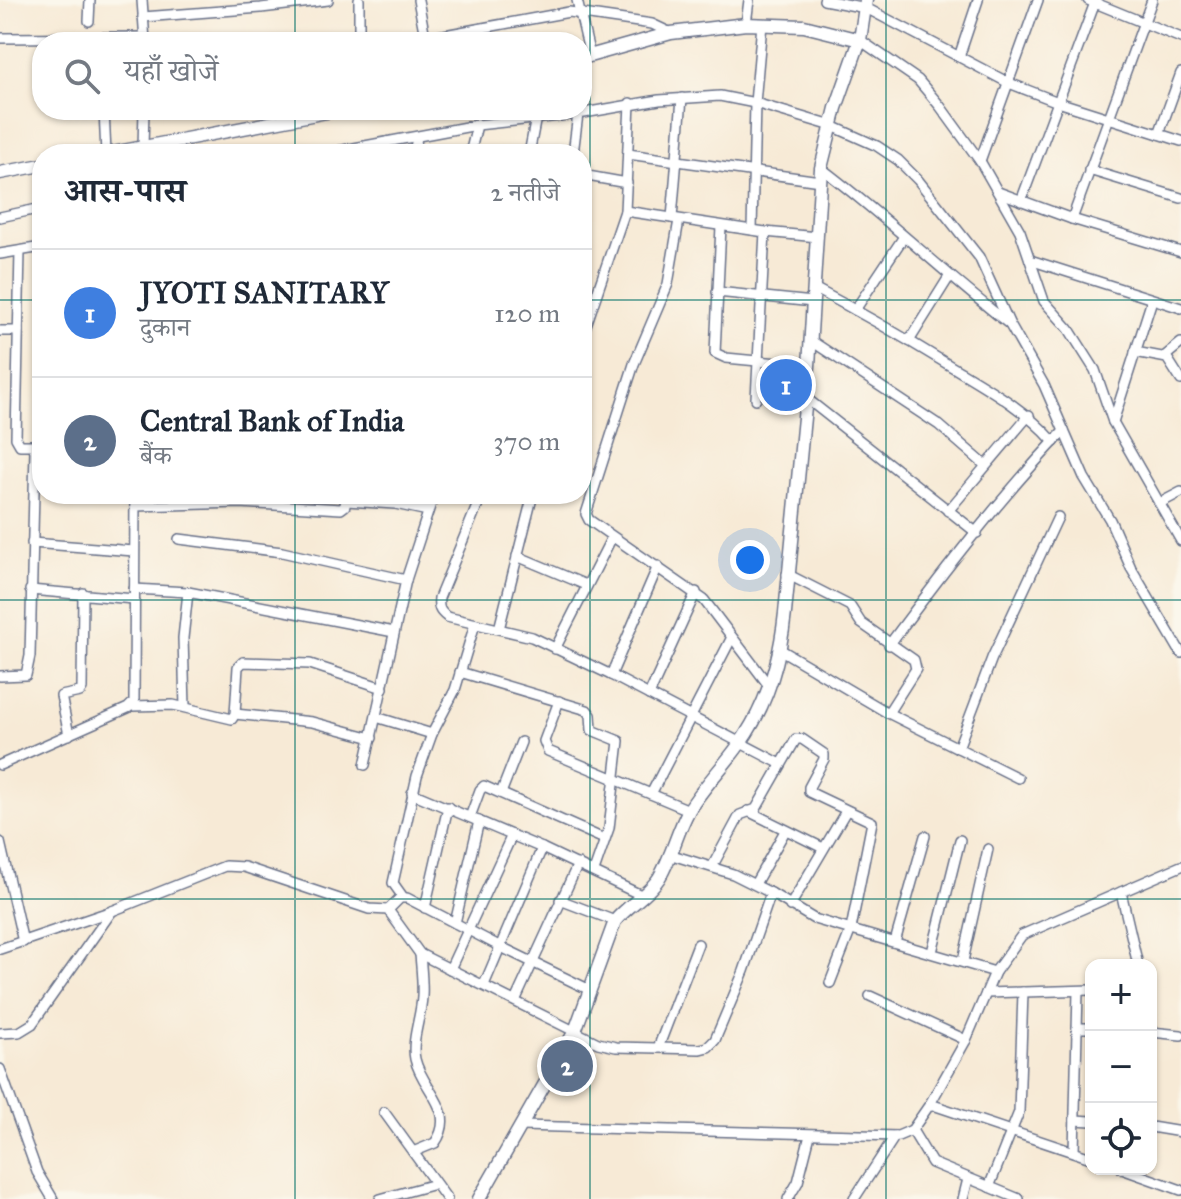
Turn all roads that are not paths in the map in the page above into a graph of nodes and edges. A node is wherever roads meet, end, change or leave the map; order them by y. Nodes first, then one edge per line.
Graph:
1 (90, 0) edge
2 (142, 0) edge
3 (328, 0) edge
4 (359, 0) edge
5 (418, 0) edge
6 (577, 0) edge
7 (749, 0) edge
8 (824, 0) edge
9 (978, 0) edge
10 (1038, 0) edge
11 (1152, 0) edge
12 (1093, 1) edge
13 (869, 3) edge
14 (579, 12) junction
15 (143, 17) junction
16 (89, 21) dead end
17 (1143, 22) junction
18 (746, 24) junction
19 (762, 24) junction
20 (144, 32) edge
21 (359, 32) edge
22 (424, 32) edge
23 (465, 32) edge
24 (582, 32) edge
25 (671, 33) junction
26 (0, 38) edge
27 (1181, 38) edge
28 (32, 39) edge
29 (860, 40) junction
30 (592, 55) edge
31 (959, 57) junction
32 (1181, 73) edge
33 (1009, 83) junction
34 (682, 98) junction
35 (1058, 102) junction
36 (630, 103) junction
37 (755, 103) junction
38 (592, 111) edge
39 (1108, 118) junction
40 (104, 120) edge
41 (144, 120) edge
42 (285, 120) edge
43 (514, 120) edge
44 (535, 120) edge
45 (577, 120) edge
46 (477, 125) junction
47 (832, 126) junction
48 (1159, 134) junction
49 (417, 137) junction
50 (1181, 141) edge
51 (106, 144) edge
52 (143, 144) edge
53 (159, 144) edge
54 (378, 144) edge
55 (416, 144) edge
56 (472, 144) edge
57 (531, 144) edge
58 (574, 144) edge
59 (628, 154) junction
60 (678, 160) junction
61 (980, 161) junction
62 (32, 167) edge
63 (755, 170) junction
64 (1089, 170) junction
65 (0, 173) edge
66 (821, 174) junction
67 (592, 177) edge
68 (627, 183) junction
69 (998, 192) junction
70 (1181, 198) edge
71 (1021, 201) junction
72 (32, 210) edge
73 (625, 211) junction
74 (0, 217) edge
75 (675, 219) junction
76 (1072, 219) junction
77 (721, 226) junction
78 (752, 230) junction
79 (765, 232) junction
80 (818, 237) junction
81 (903, 238) junction
82 (32, 249) edge
83 (20, 251) junction
84 (1181, 252) edge
85 (0, 254) edge
86 (1030, 260) junction
87 (949, 277) junction
88 (717, 292) junction
89 (813, 295) junction
90 (762, 296) junction
91 (1152, 300) junction
92 (592, 308) edge
93 (1181, 308) edge
94 (855, 310) junction
95 (1010, 325) junction
96 (0, 331) edge
97 (18, 331) junction
98 (810, 340) junction
99 (909, 341) junction
100 (1181, 343) edge
101 (1135, 352) junction
102 (1164, 357) junction
103 (758, 362) junction
104 (809, 366) junction
105 (1181, 380) edge
106 (806, 398) junction
107 (756, 399) dead end
108 (1029, 415) junction
109 (1113, 422) junction
110 (1064, 431) junction
111 (1054, 442) junction
112 (32, 446) edge
113 (985, 465) junction
114 (592, 487) edge
115 (595, 488) junction
116 (1181, 492) edge
117 (592, 499) edge
118 (1160, 503) junction
119 (33, 504) edge
120 (205, 504) edge
121 (257, 504) edge
122 (345, 504) edge
123 (395, 504) edge
124 (430, 504) edge
125 (478, 504) edge
126 (530, 504) edge
127 (591, 504) edge
128 (135, 506) joint
129 (428, 511) junction
130 (948, 511) junction
131 (1058, 517) dead end
132 (977, 533) junction
133 (612, 537) junction
134 (179, 539) dead end
135 (1181, 541) edge
136 (32, 543) junction
137 (134, 551) junction
138 (517, 556) junction
139 (658, 566) junction
140 (787, 574) junction
141 (406, 580) junction
142 (586, 585) junction
143 (30, 590) junction
144 (188, 592) junction
145 (696, 592) junction
146 (83, 593) junction
147 (134, 594) junction
148 (475, 624) junction
149 (499, 629) junction
150 (394, 632) junction
151 (731, 639) junction
152 (889, 645) junction
153 (555, 649) junction
154 (781, 650) junction
155 (1181, 653) edge
156 (460, 672) junction
157 (611, 675) junction
158 (0, 676) edge
159 (770, 687) junction
160 (383, 688) junction
161 (649, 695) junction
162 (559, 701) junction
163 (132, 706) junction
164 (185, 707) junction
165 (888, 713) junction
166 (235, 714) junction
167 (376, 717) junction
168 (692, 718) junction
169 (432, 734) junction
170 (69, 735) junction
171 (372, 738) junction
172 (521, 742) dead end
173 (741, 743) junction
174 (958, 748) junction
175 (781, 764) junction
176 (0, 765) edge
177 (365, 765) dead end
178 (614, 778) junction
179 (1018, 778) dead end
180 (412, 793) junction
181 (501, 793) junction
182 (651, 794) junction
183 (448, 807) junction
184 (689, 810) junction
185 (748, 811) junction
186 (846, 811) junction
187 (474, 819) junction
188 (785, 831) junction
189 (512, 835) junction
190 (925, 836) dead end
191 (604, 839) junction
192 (960, 840) dead end
193 (0, 842) edge
194 (542, 848) junction
195 (823, 848) junction
196 (988, 849) dead end
197 (669, 854) junction
198 (578, 864) junction
199 (1181, 866) edge
200 (712, 867) junction
201 (594, 871) junction
202 (755, 884) junction
203 (1121, 892) junction
204 (771, 893) junction
205 (641, 895) junction
206 (403, 897) junction
207 (560, 900) junction
208 (790, 906) junction
209 (425, 908) junction
210 (388, 910) junction
211 (112, 911) junction
212 (615, 921) junction
213 (455, 923) junction
214 (851, 929) junction
215 (468, 930) junction
216 (23, 942) junction
217 (895, 942) junction
218 (698, 944) dead end
219 (501, 947) junction
220 (0, 949) edge
221 (932, 952) junction
222 (420, 954) junction
223 (1137, 959) edge
224 (963, 961) junction
225 (534, 964) junction
226 (450, 969) junction
227 (995, 972) junction
228 (830, 983) dead end
229 (484, 985) junction
230 (590, 990) junction
231 (1085, 990) edge
232 (1078, 991) junction
233 (1023, 992) junction
234 (986, 993) junction
235 (870, 996) dead end
236 (515, 1001) junction
237 (1077, 1028) junction
238 (1085, 1028) edge
239 (575, 1031) junction
240 (0, 1033) edge
241 (1157, 1033) edge
242 (1181, 1035) edge
243 (966, 1040) junction
244 (658, 1048) junction
245 (0, 1069) edge
246 (930, 1104) junction
247 (384, 1112) dead end
248 (1075, 1120) junction
249 (1085, 1121) edge
250 (521, 1126) junction
251 (1157, 1128) edge
252 (912, 1130) junction
253 (1181, 1132) edge
254 (1012, 1133) junction
255 (810, 1135) junction
256 (895, 1136) junction
257 (413, 1152) junction
258 (1074, 1152) junction
259 (1085, 1156) edge
260 (1139, 1175) edge
261 (968, 1179) junction
262 (435, 1184) junction
263 (989, 1187) junction
264 (1181, 1190) edge
265 (53, 1199) edge
266 (380, 1199) edge
267 (447, 1199) edge
268 (479, 1199) edge
269 (788, 1199) edge
270 (854, 1199) edge
271 (963, 1199) edge
272 (1019, 1199) edge

1 - 16 street
2 - 15 street
3 - 15 street
4 - 21 street
5 - 22 street
6 - 14 street
7 - 18 street
8 - 13 street
9 - 31 street
10 - 33 street
11 - 17 street
12 - 17 street
12 - 35 street
13 - 29 street
13 - 31 street
14 - 23 street
14 - 24 street
14 - 25 street
15 - 20 street
17 - 27 street
17 - 39 street
18 - 19 street
18 - 25 street
19 - 29 street
19 - 37 street
25 - 30 street
26 - 28 street
29 - 47 street
29 - 61 street
31 - 33 street
32 - 48 street
33 - 35 street
33 - 61 street
34 - 36 street
34 - 37 street
34 - 60 street
35 - 39 street
35 - 71 street
36 - 38 street
36 - 59 street
37 - 47 street
37 - 63 street
39 - 48 street
39 - 64 street
40 - 51 street
41 - 52 street
42 - 53 street
43 - 46 street
44 - 57 street
45 - 58 street
46 - 49 street
46 - 56 street
47 - 66 street
47 - 95 street
48 - 50 street
49 - 54 street
49 - 55 street
59 - 60 street
59 - 68 street
60 - 63 street
60 - 75 street
61 - 69 street
62 - 65 street
63 - 66 street
63 - 78 street
64 - 70 street
64 - 76 street
66 - 80 street
66 - 81 street
67 - 68 street
68 - 73 street
69 - 71 street
69 - 86 street
71 - 76 street
72 - 74 street
73 - 75 street
73 - 92 street
75 - 77 street
75 - 115 street
76 - 84 street
77 - 78 street
77 - 88 street
78 - 79 street
79 - 80 street
79 - 90 street
80 - 89 street
81 - 87 street
81 - 94 street
82 - 83 street
83 - 85 street
83 - 97 street
86 - 91 street
86 - 109 street
87 - 95 street
87 - 99 street
88 - 90 street
88 - 103 street
89 - 90 street
89 - 94 street
89 - 98 street
90 - 103 street
91 - 93 street
91 - 101 street
94 - 99 street
95 - 110 street
96 - 97 street
97 - 112 street
98 - 104 street
98 - 113 street
99 - 108 street
100 - 102 street
101 - 102 street
101 - 109 street
102 - 105 street
103 - 104 street
103 - 107 street
104 - 106 street
106 - 130 street
106 - 140 street
108 - 111 street
108 - 113 street
109 - 118 street
110 - 111 street
110 - 155 street
111 - 132 street
113 - 130 street
114 - 115 street
115 - 117 street
116 - 118 street
118 - 135 street
119 - 136 street
120 - 128 street
121 - 122 street
123 - 129 street
124 - 129 street
125 - 148 street
126 - 138 street
127 - 133 street
128 - 137 street
129 - 141 street
130 - 132 street
131 - 174 street
132 - 152 street
133 - 139 street
133 - 142 street
134 - 141 street
136 - 137 street
136 - 143 street
137 - 147 street
138 - 142 street
138 - 149 street
139 - 145 street
139 - 157 street
140 - 152 street
140 - 154 street
141 - 150 street
142 - 153 street
143 - 146 street
143 - 158 street
144 - 147 street
144 - 150 street
144 - 164 street
145 - 151 street
145 - 161 street
146 - 147 street
146 - 170 street
147 - 163 street
148 - 149 street
148 - 156 street
149 - 153 street
150 - 160 street
151 - 159 street
151 - 168 street
152 - 165 street
153 - 157 street
154 - 159 street
154 - 165 street
156 - 162 street
156 - 169 street
157 - 161 street
159 - 173 street
160 - 166 street
160 - 167 street
161 - 168 street
162 - 178 street
162 - 178 street
163 - 164 street
163 - 170 street
164 - 166 street
165 - 174 street
166 - 171 street
167 - 169 street
167 - 171 street
168 - 173 street
168 - 182 street
169 - 180 street
170 - 176 street
171 - 177 street
172 - 181 street
173 - 175 street
173 - 184 street
174 - 179 street
175 - 185 street
175 - 186 street
178 - 182 street
178 - 191 street
180 - 183 street
180 - 206 street
181 - 187 street
181 - 191 street
182 - 184 street
183 - 187 street
183 - 209 street
184 - 197 street
185 - 188 street
185 - 200 street
186 - 195 street
186 - 214 street
187 - 189 street
187 - 213 street
188 - 195 street
188 - 202 street
189 - 194 street
189 - 215 street
190 - 217 street
191 - 201 street
192 - 221 street
193 - 216 street
194 - 198 street
194 - 219 street
195 - 208 street
196 - 224 street
197 - 200 street
197 - 205 street
198 - 201 street
198 - 207 street
199 - 203 street
200 - 202 street
201 - 205 street
202 - 204 street
203 - 223 street
203 - 227 street
204 - 208 street
204 - 244 street
205 - 212 street
206 - 209 street
206 - 210 street
207 - 212 street
207 - 225 street
208 - 214 street
209 - 213 street
210 - 211 street
210 - 222 street
211 - 216 street
211 - 240 street
212 - 230 street
213 - 215 street
214 - 217 street
214 - 228 street
215 - 219 street
215 - 226 street
216 - 220 street
217 - 221 street
218 - 244 street
219 - 225 street
219 - 229 street
221 - 224 street
222 - 226 street
222 - 257 street
224 - 227 street
225 - 230 street
225 - 236 street
226 - 229 street
227 - 234 street
229 - 236 street
230 - 239 street
231 - 232 street
232 - 233 street
232 - 237 street
233 - 234 street
233 - 254 street
234 - 243 street
235 - 243 street
236 - 239 street
237 - 238 street
237 - 248 street
239 - 244 street
239 - 250 street
241 - 242 street
243 - 246 street
245 - 265 street
246 - 252 street
246 - 254 street
247 - 257 street
248 - 249 street
248 - 258 street
250 - 255 street
250 - 268 street
251 - 253 street
252 - 256 street
252 - 261 street
254 - 258 street
254 - 263 street
255 - 256 street
255 - 269 street
256 - 270 street
257 - 262 street
258 - 259 street
260 - 264 street
261 - 263 street
261 - 271 street
262 - 266 street
262 - 267 street
263 - 272 street

